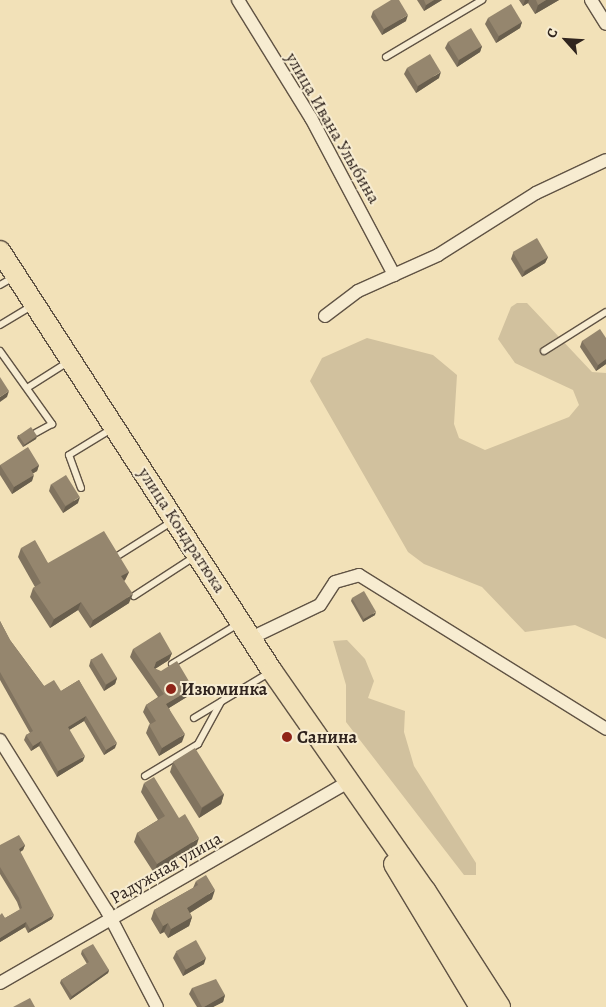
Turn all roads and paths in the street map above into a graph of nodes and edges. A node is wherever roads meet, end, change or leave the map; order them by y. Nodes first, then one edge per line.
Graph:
1 (238, 0) edge
2 (482, 0) edge
3 (591, 0) edge
4 (606, 24) edge
5 (386, 57) dead end
6 (606, 160) edge
7 (0, 251) edge
8 (394, 275) junction
9 (8, 280) edge
10 (36, 304) junction
11 (606, 312) edge
12 (325, 316) dead end
13 (0, 325) edge
14 (0, 351) edge
15 (544, 351) dead end
16 (73, 359) junction
17 (27, 388) junction
18 (116, 426) junction
19 (36, 433) edge
20 (81, 488) dead end
21 (175, 519) junction
22 (119, 555) edge
23 (198, 555) junction
24 (134, 596) edge
25 (246, 630) junction
26 (164, 669) edge
27 (272, 671) junction
28 (221, 702) junction
29 (194, 718) dead end
30 (606, 729) edge
31 (0, 740) edge
32 (145, 776) dead end
33 (348, 782) junction
34 (365, 808) junction
35 (111, 921) junction
36 (0, 983) edge
37 (157, 1007) edge
38 (480, 1007) edge
39 (500, 1007) edge

1 - 8 street, улица Ивана Улыбина
2 - 5 lane
3 - 4 street
6 - 8 street
7 - 9 main road, улица Кондратюка
8 - 12 street
9 - 10 main road, улица Кондратюка
10 - 13 lane
10 - 16 main road, улица Кондратюка
11 - 15 lane
14 - 17 lane
16 - 17 lane
16 - 18 main road, улица Кондратюка
17 - 19 lane
18 - 20 lane
18 - 21 main road, улица Кондратюка
21 - 22 lane
21 - 23 main road, улица Кондратюка
23 - 24 lane
23 - 25 main road, улица Кондратюка
25 - 26 lane
25 - 27 main road, улица Кондратюка
25 - 30 street
27 - 28 lane
27 - 33 main road, улица Кондратюка
28 - 29 lane
28 - 32 lane
31 - 35 street
33 - 34 main road, улица Кондратюка
33 - 35 street, Радужная улица
34 - 38 main road
34 - 39 main road
35 - 36 street, Радужная улица
35 - 37 street

